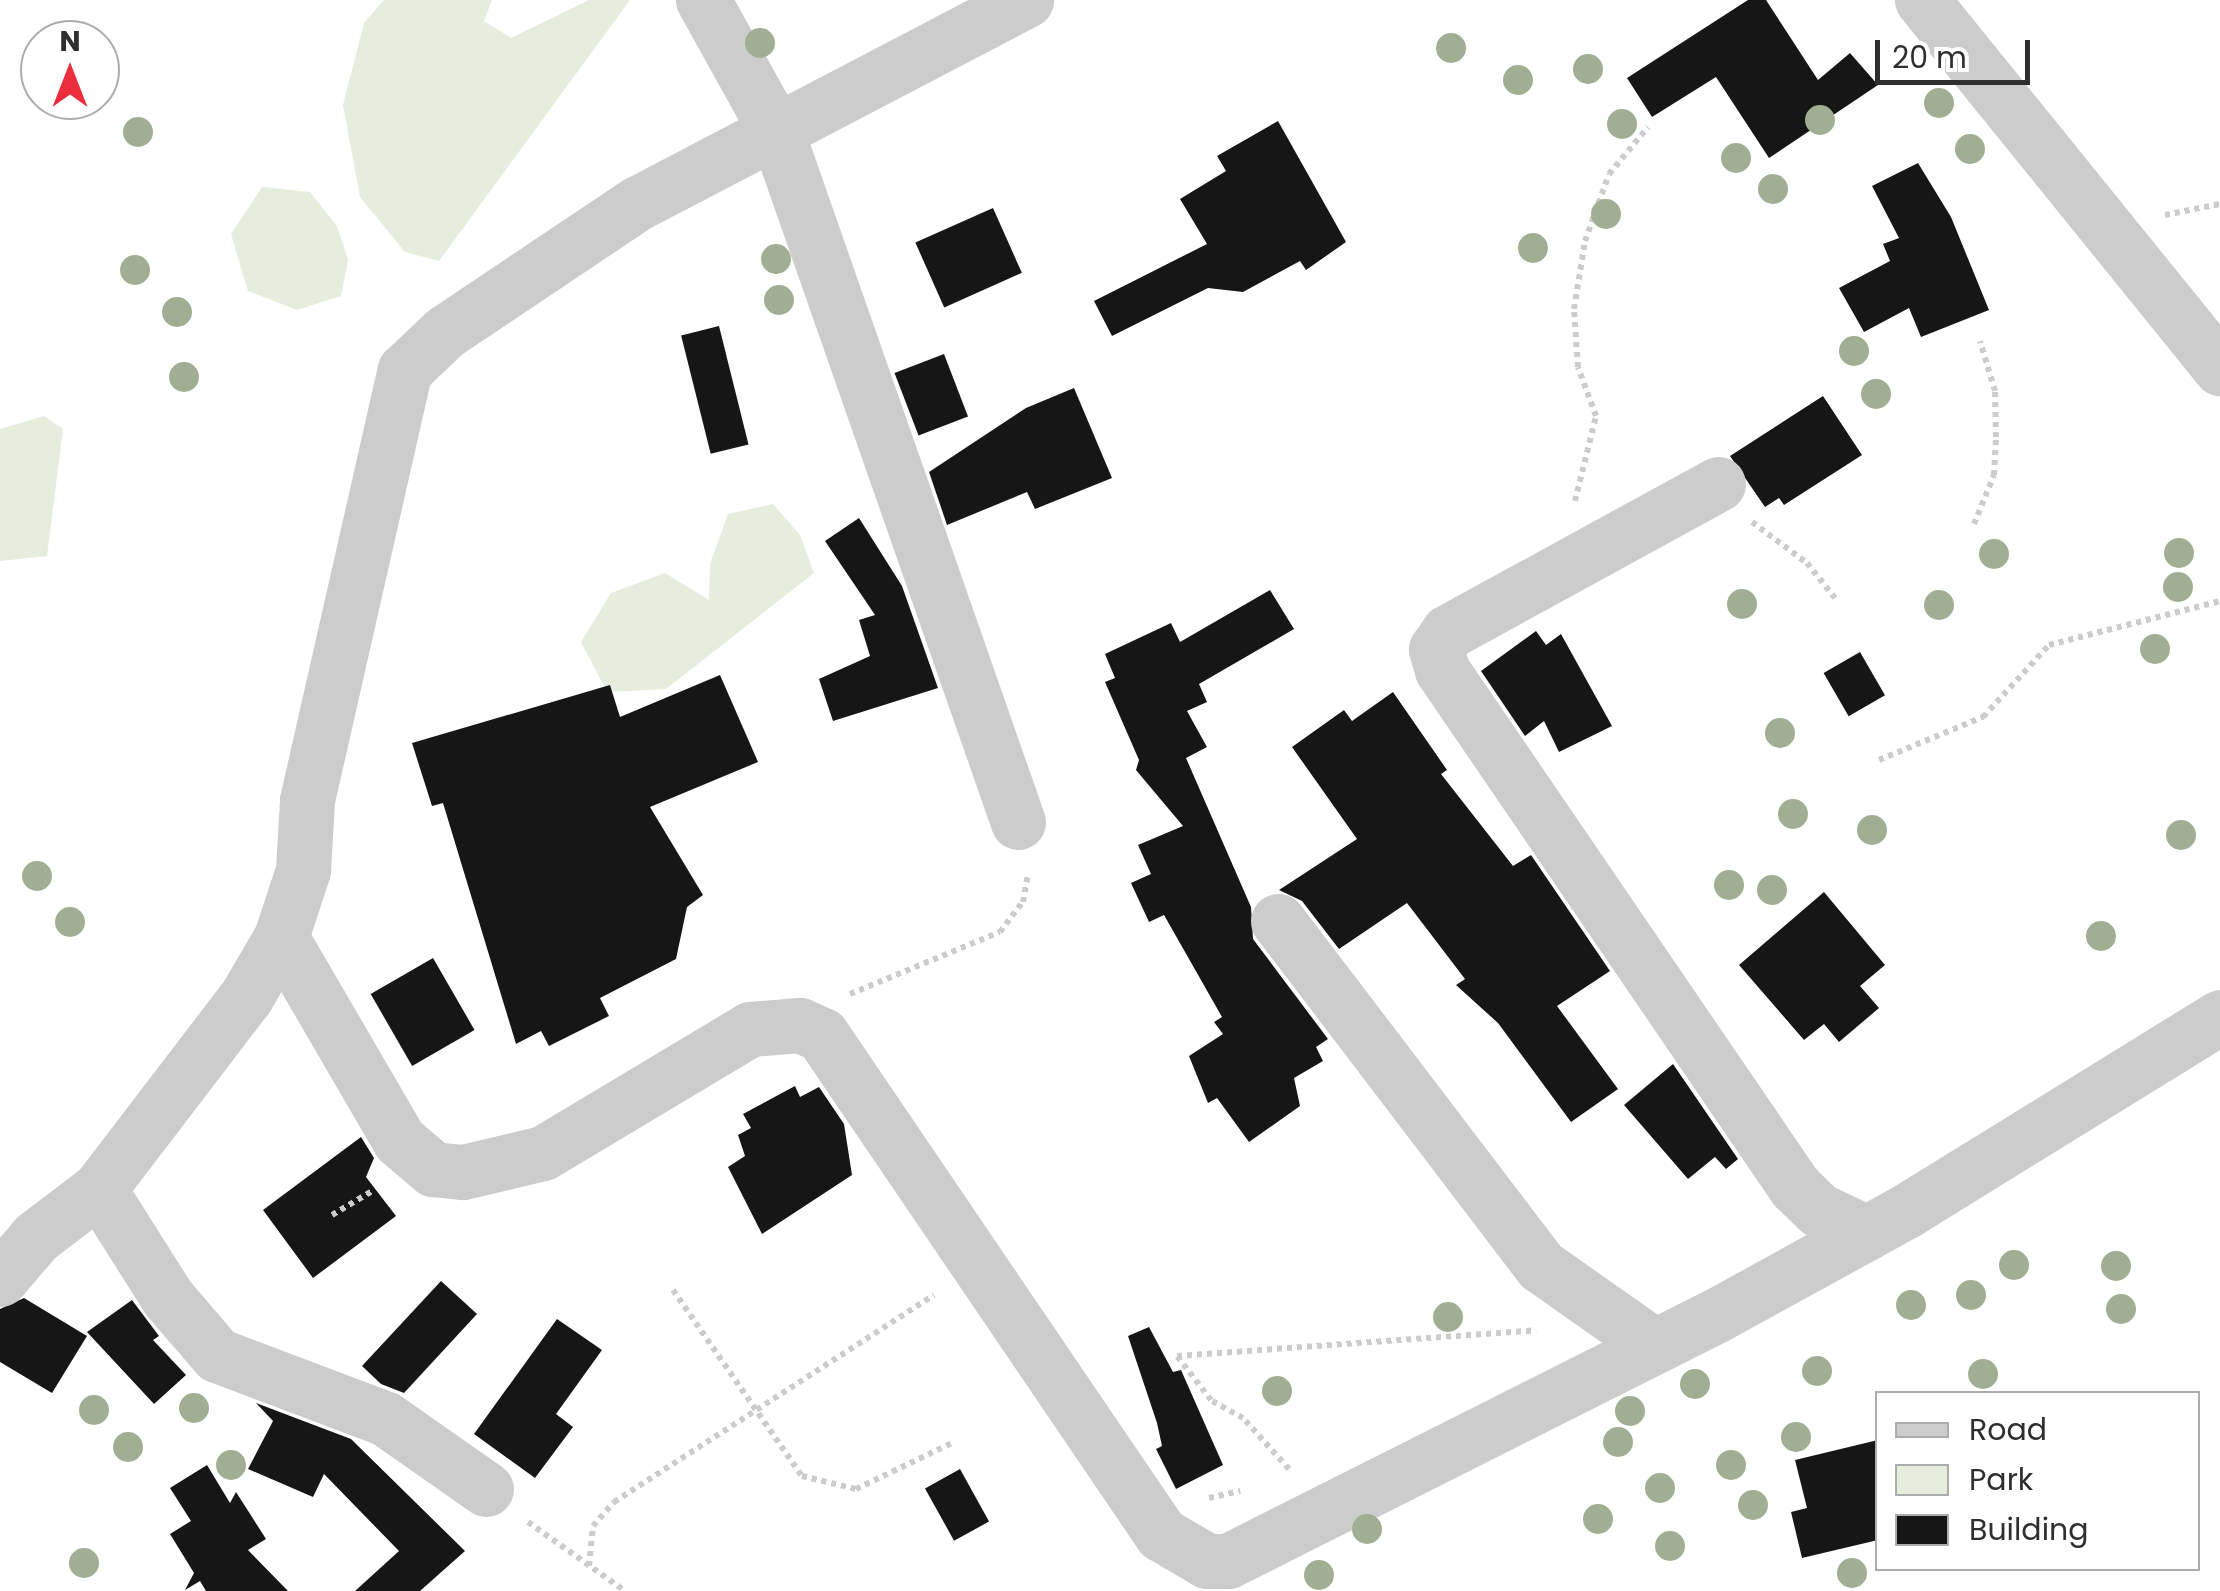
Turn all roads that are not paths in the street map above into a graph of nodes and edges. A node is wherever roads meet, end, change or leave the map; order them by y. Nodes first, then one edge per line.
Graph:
1 (703, 0) edge
2 (1026, 0) edge
3 (1922, 0) edge
4 (776, 133) junction
5 (2220, 368) edge
6 (1712, 487) road end
7 (1018, 822) road end
8 (1278, 921) dead end
9 (281, 937) junction
10 (2220, 1018) edge
11 (99, 1189) junction
12 (1867, 1233) junction
13 (0, 1279) edge
14 (1633, 1333) junction
15 (486, 1489) road end

1 - 4 street
2 - 4 street
3 - 5 street
4 - 7 street
4 - 9 street
6 - 12 street
8 - 14 street
9 - 11 street
9 - 14 street
10 - 12 street
11 - 13 street
11 - 15 street
12 - 14 street

